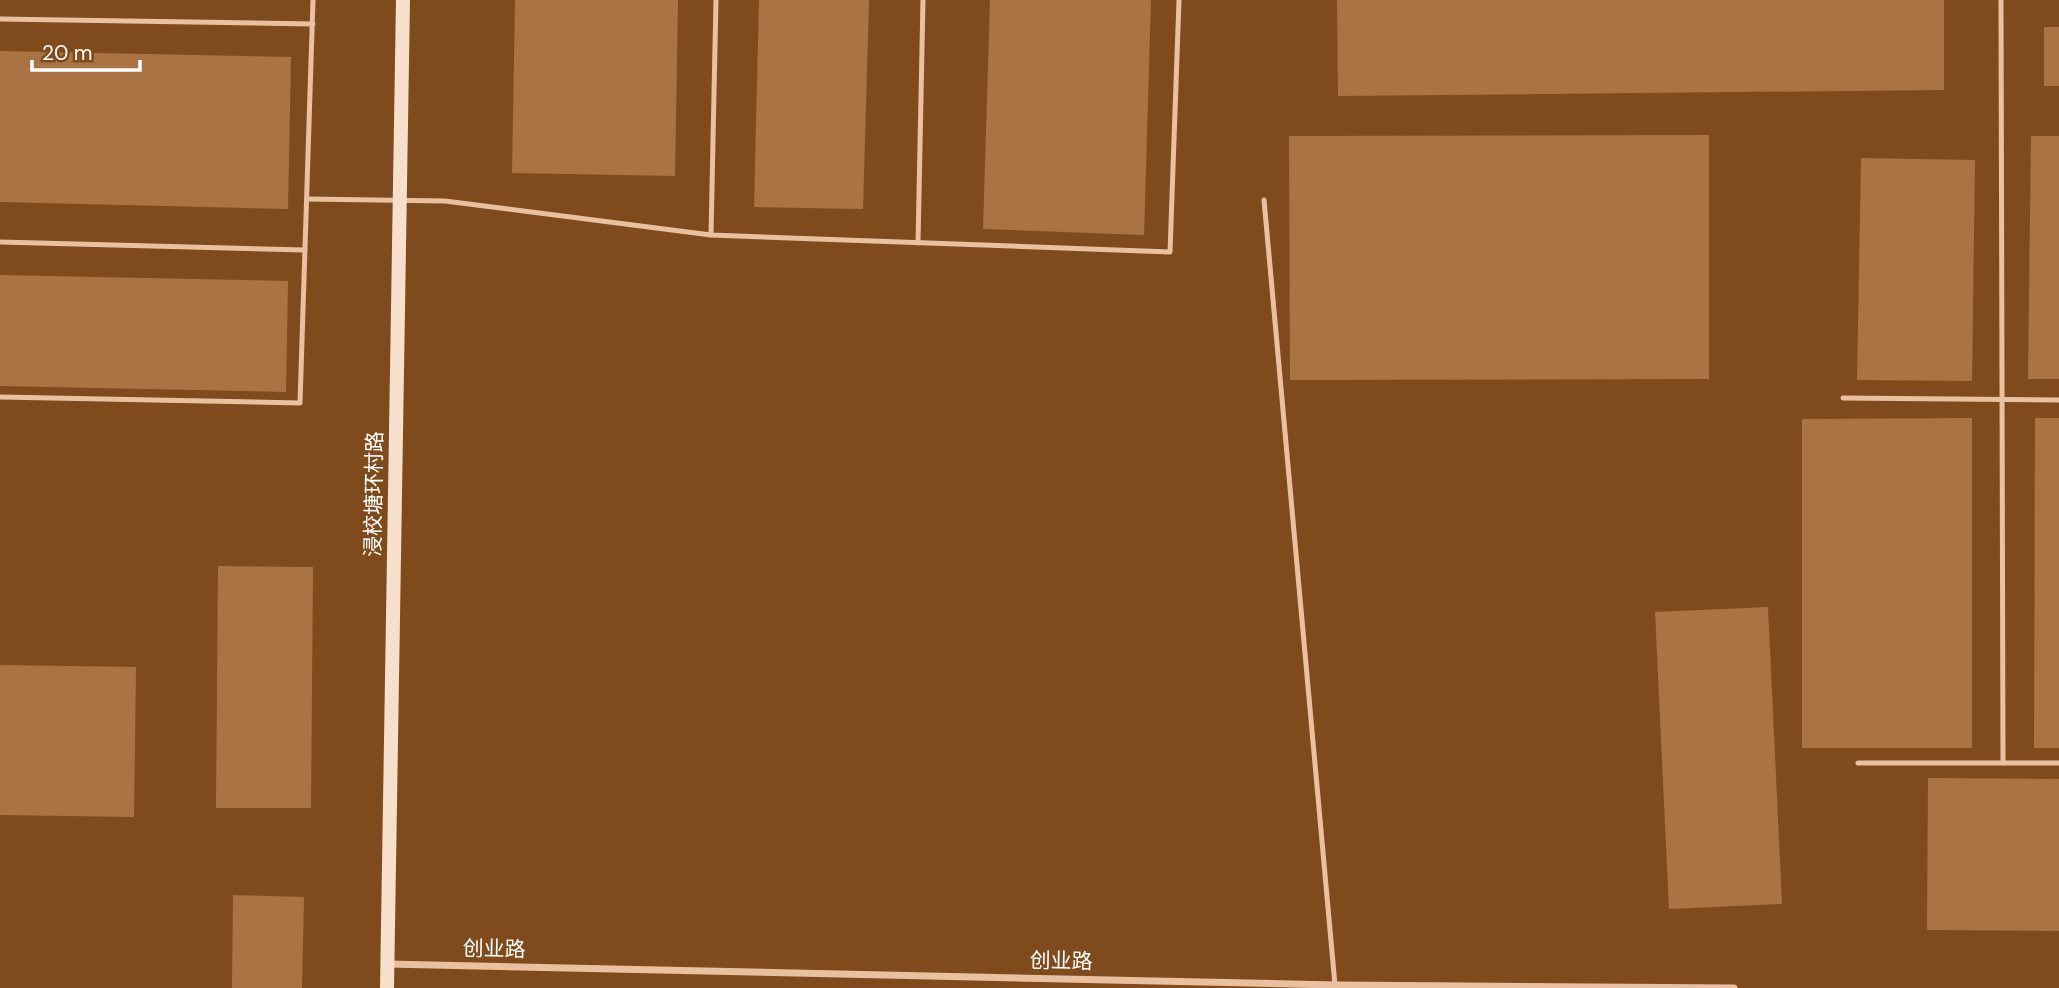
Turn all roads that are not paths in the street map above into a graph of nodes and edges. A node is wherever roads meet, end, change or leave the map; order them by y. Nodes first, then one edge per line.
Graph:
1 (313, 0) edge
2 (403, 0) edge
3 (716, 0) edge
4 (923, 0) edge
5 (1178, 0) edge
6 (2001, 0) edge
7 (0, 19) edge
8 (313, 24) junction
9 (307, 198) junction
10 (400, 200) junction
11 (1264, 200) dead end
12 (711, 235) junction
13 (0, 242) edge
14 (918, 243) junction
15 (305, 250) junction
16 (0, 397) edge
17 (1843, 398) dead end
18 (2002, 400) junction
19 (2059, 400) edge
20 (1858, 763) dead end
21 (2003, 763) junction
22 (2059, 763) edge
23 (387, 964) junction
24 (1335, 985) junction
25 (387, 988) edge
26 (1734, 988) edge

1 - 8 lane
2 - 10 street, 浸校塘环村路
3 - 12 lane
4 - 14 lane
5 - 14 lane
6 - 18 lane
7 - 8 lane
8 - 9 lane
9 - 10 lane
9 - 15 lane
10 - 12 lane
10 - 23 street, 浸校塘环村路
11 - 24 lane
12 - 14 lane
13 - 15 lane
15 - 16 lane
17 - 18 lane
18 - 19 lane
18 - 21 lane
20 - 21 lane
21 - 22 lane
23 - 24 street, 创业路
23 - 25 street, 浸校塘环村路
24 - 26 street, 创业路

